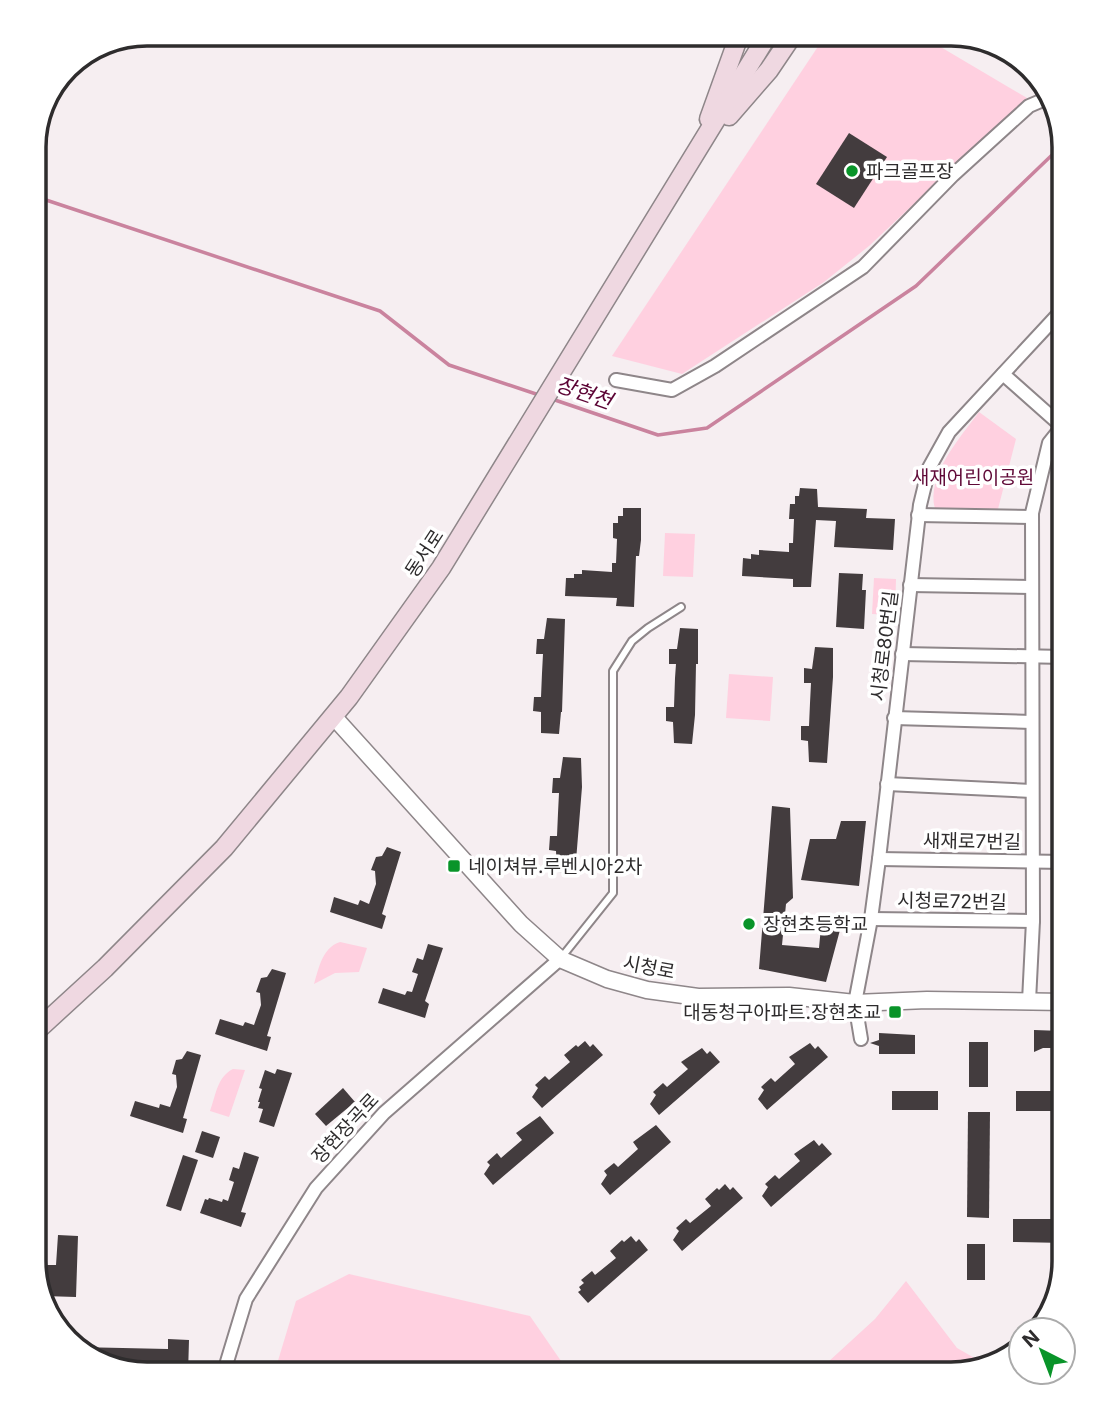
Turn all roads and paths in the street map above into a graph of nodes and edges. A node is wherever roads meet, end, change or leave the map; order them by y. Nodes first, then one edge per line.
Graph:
1 (735, 46) edge
2 (761, 46) edge
3 (785, 46) edge
4 (1041, 101) edge
5 (697, 153) junction
6 (1053, 320) edge
7 (1003, 374) junction
8 (616, 380) dead end
9 (1053, 417) edge
10 (1053, 438) edge
11 (918, 515) junction
12 (1032, 517) junction
13 (910, 584) junction
14 (1032, 587) junction
15 (681, 607) dead end
16 (902, 654) junction
17 (1032, 657) junction
18 (1053, 657) edge
19 (334, 717) junction
20 (894, 718) junction
21 (1032, 722) junction
22 (887, 785) junction
23 (1032, 791) junction
24 (879, 859) junction
25 (1033, 861) junction
26 (1053, 862) edge
27 (871, 919) junction
28 (1032, 921) junction
29 (560, 959) junction
30 (1029, 1001) junction
31 (1053, 1002) edge
32 (855, 1003) junction
33 (46, 1022) edge
34 (861, 1039) dead end
35 (227, 1362) edge

1 - 5 main road
2 - 5 main road, 동서로
3 - 5 main road
4 - 8 street
5 - 19 main road, 동서로
6 - 7 street, 시청로80번길
7 - 9 street
7 - 11 street, 시청로80번길
10 - 12 street, 시청로72번길
11 - 12 street
11 - 13 street, 시청로80번길
12 - 14 street, 시청로72번길
13 - 14 street
13 - 16 street, 시청로80번길
14 - 17 street, 시청로72번길
15 - 29 lane
16 - 17 street
16 - 20 street, 시청로80번길
17 - 18 street
17 - 21 street, 시청로72번길
19 - 29 street, 시청로
19 - 33 main road, 동서로
20 - 21 street
20 - 22 street, 시청로80번길
21 - 23 street, 시청로72번길
22 - 23 street
22 - 24 street, 시청로80번길
23 - 25 street, 시청로72번길
24 - 25 street, 새재로7번길
24 - 27 street, 시청로80번길
25 - 26 street, 새재로7번길
25 - 28 street, 시청로72번길
27 - 28 street, 시청로72번길
27 - 32 street, 시청로80번길
28 - 30 street, 시청로72번길
29 - 32 street, 시청로
29 - 35 street, 장현장곡로
30 - 31 street, 시청로
30 - 32 street, 시청로
32 - 34 street, 시청로80번길

